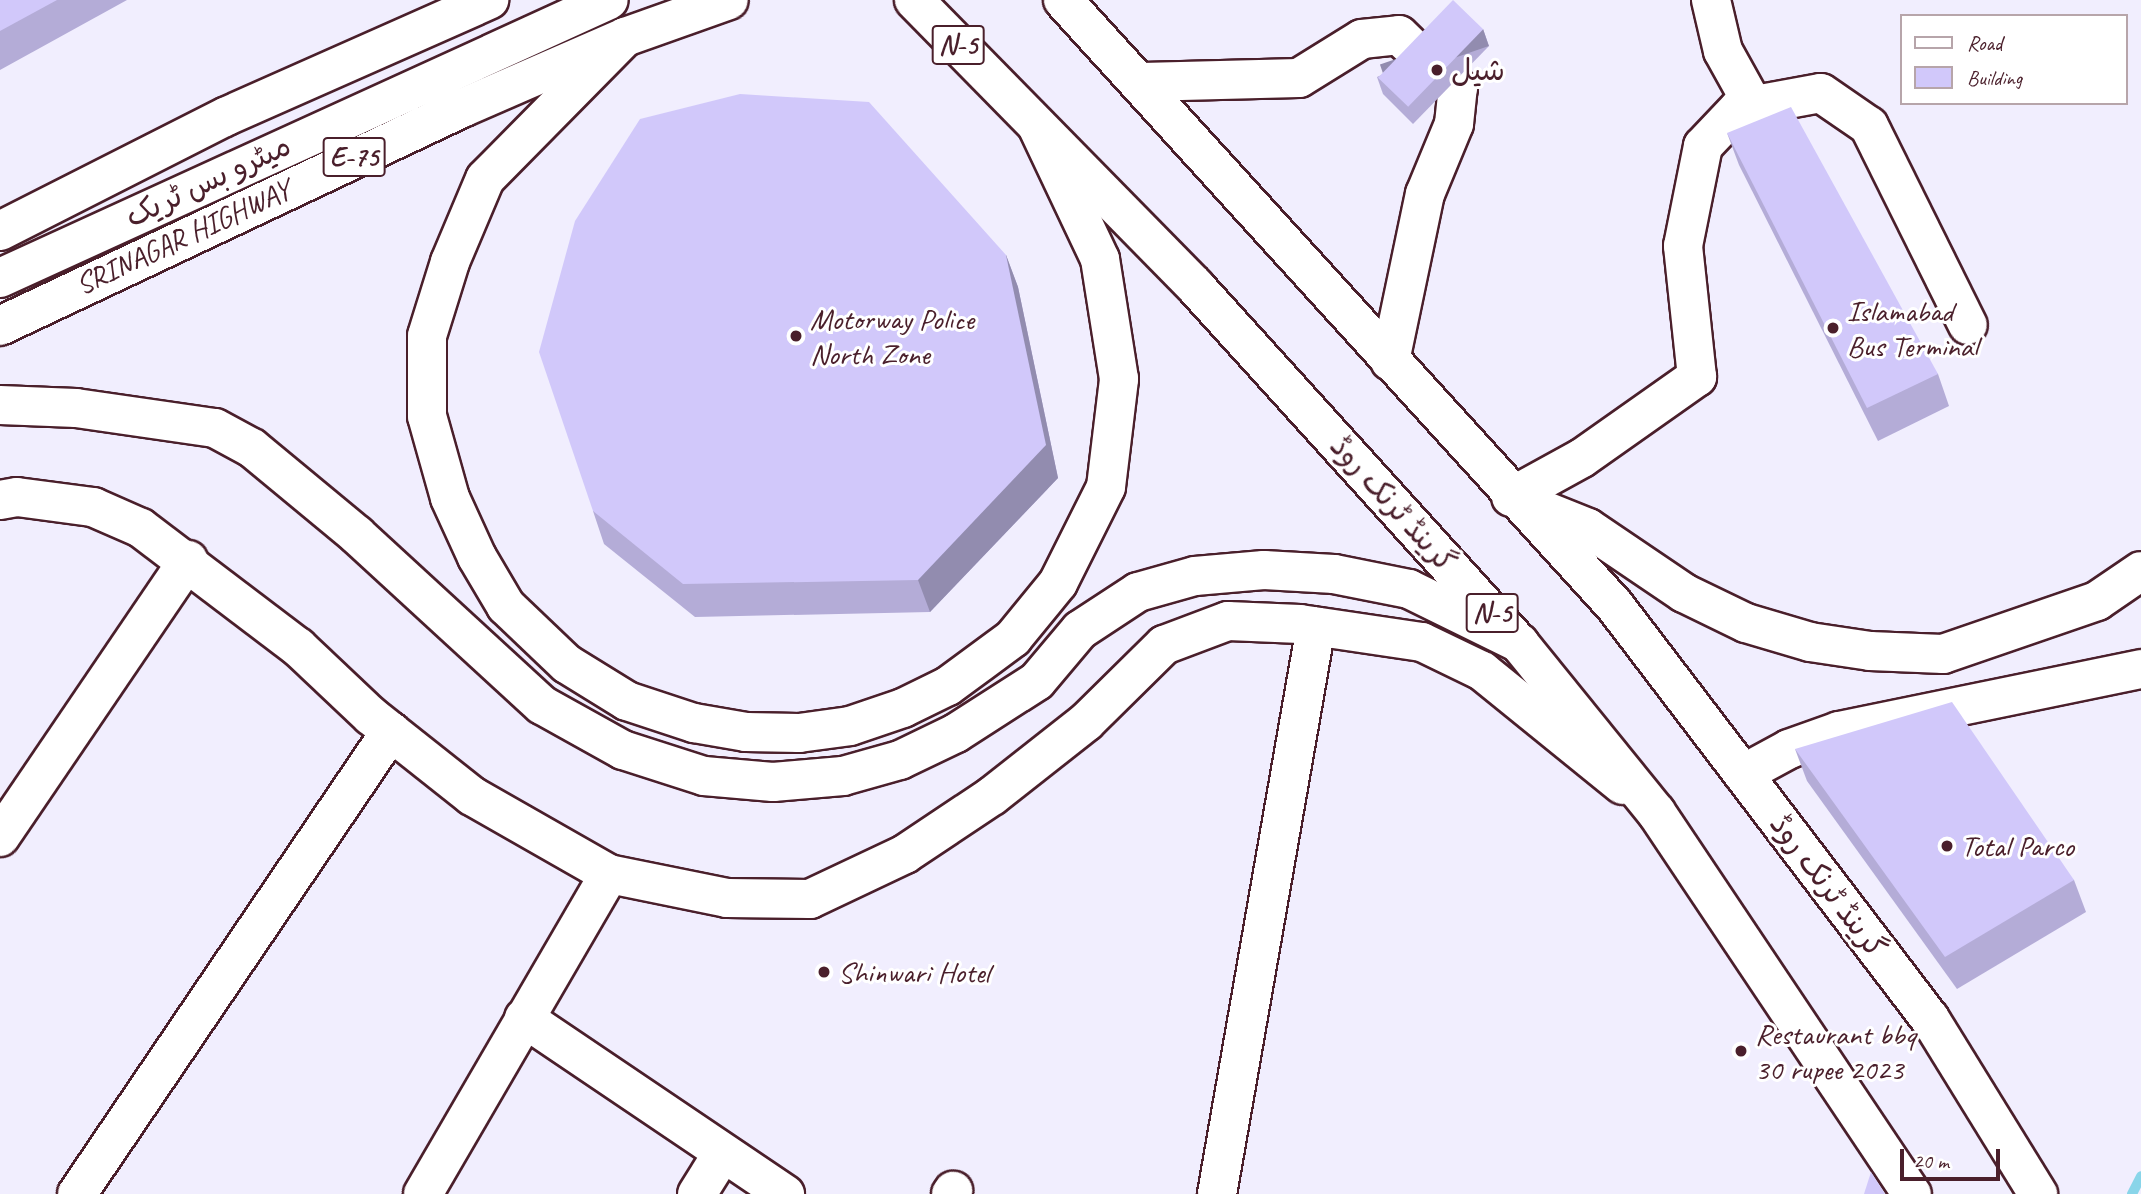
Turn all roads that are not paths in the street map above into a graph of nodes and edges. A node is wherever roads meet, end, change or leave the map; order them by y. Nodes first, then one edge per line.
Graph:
1 (489, 0) edge
2 (609, 0) edge
3 (914, 0) edge
4 (1063, 0) edge
5 (1711, 0) edge
6 (722, 3) edge
7 (625, 37) junction
8 (1421, 56) edge
9 (1135, 74) junction
10 (1453, 83) dead end
11 (1753, 105) junction
12 (227, 116) junction
13 (1037, 126) junction
14 (0, 201) edge
15 (0, 231) edge
16 (0, 278) edge
17 (1968, 325) dead end
18 (0, 326) edge
19 (1390, 361) junction
20 (0, 405) edge
21 (1511, 497) junction
22 (0, 500) edge
23 (188, 560) junction
24 (2141, 571) edge
25 (1316, 627) junction
26 (1519, 643) junction
27 (2141, 668) edge
28 (391, 731) junction
29 (1743, 774) junction
30 (1656, 812) junction
31 (0, 837) edge
32 (609, 874) junction
33 (524, 1018) junction
34 (722, 1154) junction
35 (77, 1194) edge
36 (423, 1194) edge
37 (697, 1194) edge
38 (785, 1194) edge
39 (1217, 1194) edge
40 (1912, 1194) edge
41 (2038, 1194) edge

1 - 12 main road
2 - 16 main road, میٹرو بس ٹریک
3 - 13 main road, گرینڈ ٹرنک روڈ / N-5
4 - 9 main road, گرینڈ ٹرنک روڈ
5 - 11 main road
6 - 7 main road, SRINAGAR HIGHWAY / E-75
7 - 13 main road
7 - 18 main road, SRINAGAR HIGHWAY / E-75
8 - 9 main road
9 - 19 main road, گرینڈ ٹرنک روڈ
10 - 19 main road
11 - 17 main road
11 - 21 main road
12 - 14 main road
12 - 15 main road
13 - 26 main road, گرینڈ ٹرنک روڈ / N-5
19 - 21 main road, گرینڈ ٹرنک روڈ
20 - 26 main road
21 - 24 main road
21 - 29 main road, گرینڈ ٹرنک روڈ
22 - 23 main road
23 - 28 main road
23 - 31 main road
25 - 30 main road
25 - 32 main road
25 - 39 main road
26 - 30 main road, گرینڈ ٹرنک روڈ / N-5
27 - 29 main road
28 - 32 main road
28 - 35 main road
29 - 41 main road, گرینڈ ٹرنک روڈ
30 - 40 main road, گرینڈ ٹرنک روڈ / N-5
32 - 33 main road
33 - 34 main road
33 - 36 main road
34 - 37 main road
34 - 38 main road

